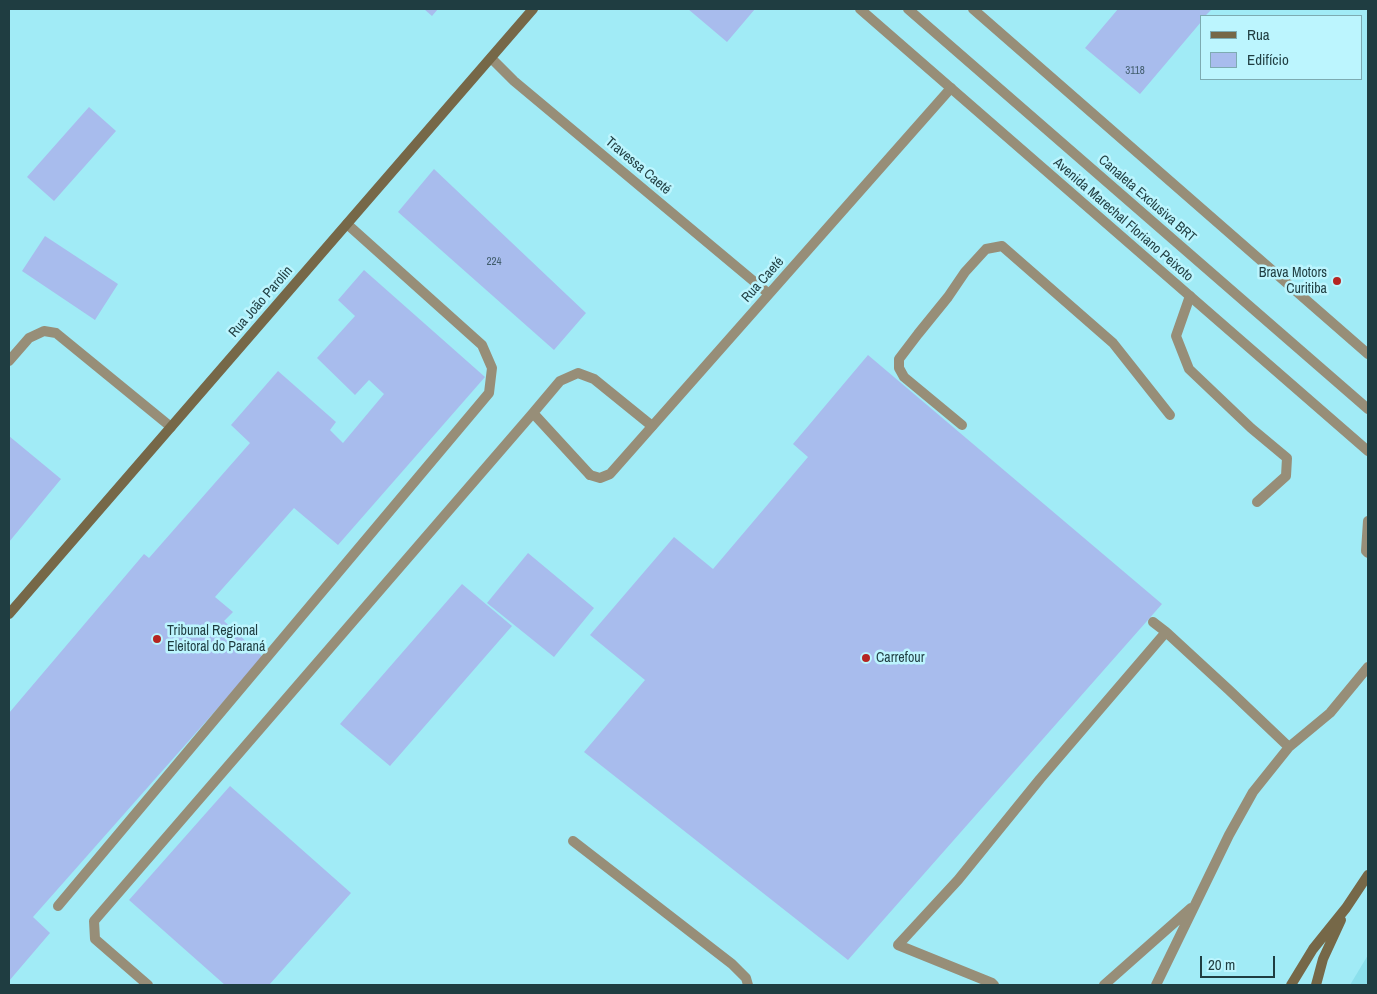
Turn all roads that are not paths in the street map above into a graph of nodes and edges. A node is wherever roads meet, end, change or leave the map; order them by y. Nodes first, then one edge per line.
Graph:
1 (533, 9) edge
2 (860, 9) edge
3 (908, 9) edge
4 (973, 9) edge
5 (491, 58) junction
6 (951, 88) junction
7 (347, 224) junction
8 (769, 294) junction
9 (1190, 296) junction
10 (1368, 354) edge
11 (9, 361) edge
12 (1368, 409) edge
13 (533, 413) junction
14 (1170, 415) dead end
15 (962, 425) dead end
16 (652, 426) junction
17 (171, 427) junction
18 (1368, 451) edge
19 (1257, 502) dead end
20 (1368, 521) edge
21 (1368, 554) edge
22 (9, 614) edge
23 (1153, 622) dead end
24 (1166, 632) junction
25 (1368, 667) edge
26 (1289, 747) junction
27 (573, 841) dead end
28 (1368, 875) edge
29 (1195, 904) junction
30 (58, 906) dead end
31 (1346, 908) junction
32 (148, 985) edge
33 (748, 985) edge
34 (994, 985) edge
35 (1104, 985) edge
36 (1156, 985) edge
37 (1291, 985) edge
38 (1316, 985) edge

1 - 5 main road, Rua João Parolin
2 - 6 street, Avenida Marechal Floriano Peixoto
3 - 12 street, Canaleta Exclusiva BRT
4 - 10 street
5 - 7 main road, Rua João Parolin
5 - 8 street, Travessa Caeté
6 - 8 street, Rua Caeté
6 - 9 street, Avenida Marechal Floriano Peixoto
7 - 17 main road, Rua João Parolin
7 - 30 street
8 - 16 street, Rua Caeté
9 - 18 street, Avenida Marechal Floriano Peixoto
9 - 19 street
11 - 17 street
13 - 16 street
13 - 16 street, Rua Caeté
13 - 32 street
14 - 15 street
17 - 22 main road, Rua João Parolin
20 - 21 street
23 - 24 street
24 - 26 street
24 - 34 street
25 - 26 street
26 - 29 street
27 - 33 street
28 - 31 main road
29 - 35 street
29 - 36 street
31 - 37 main road
31 - 38 main road

